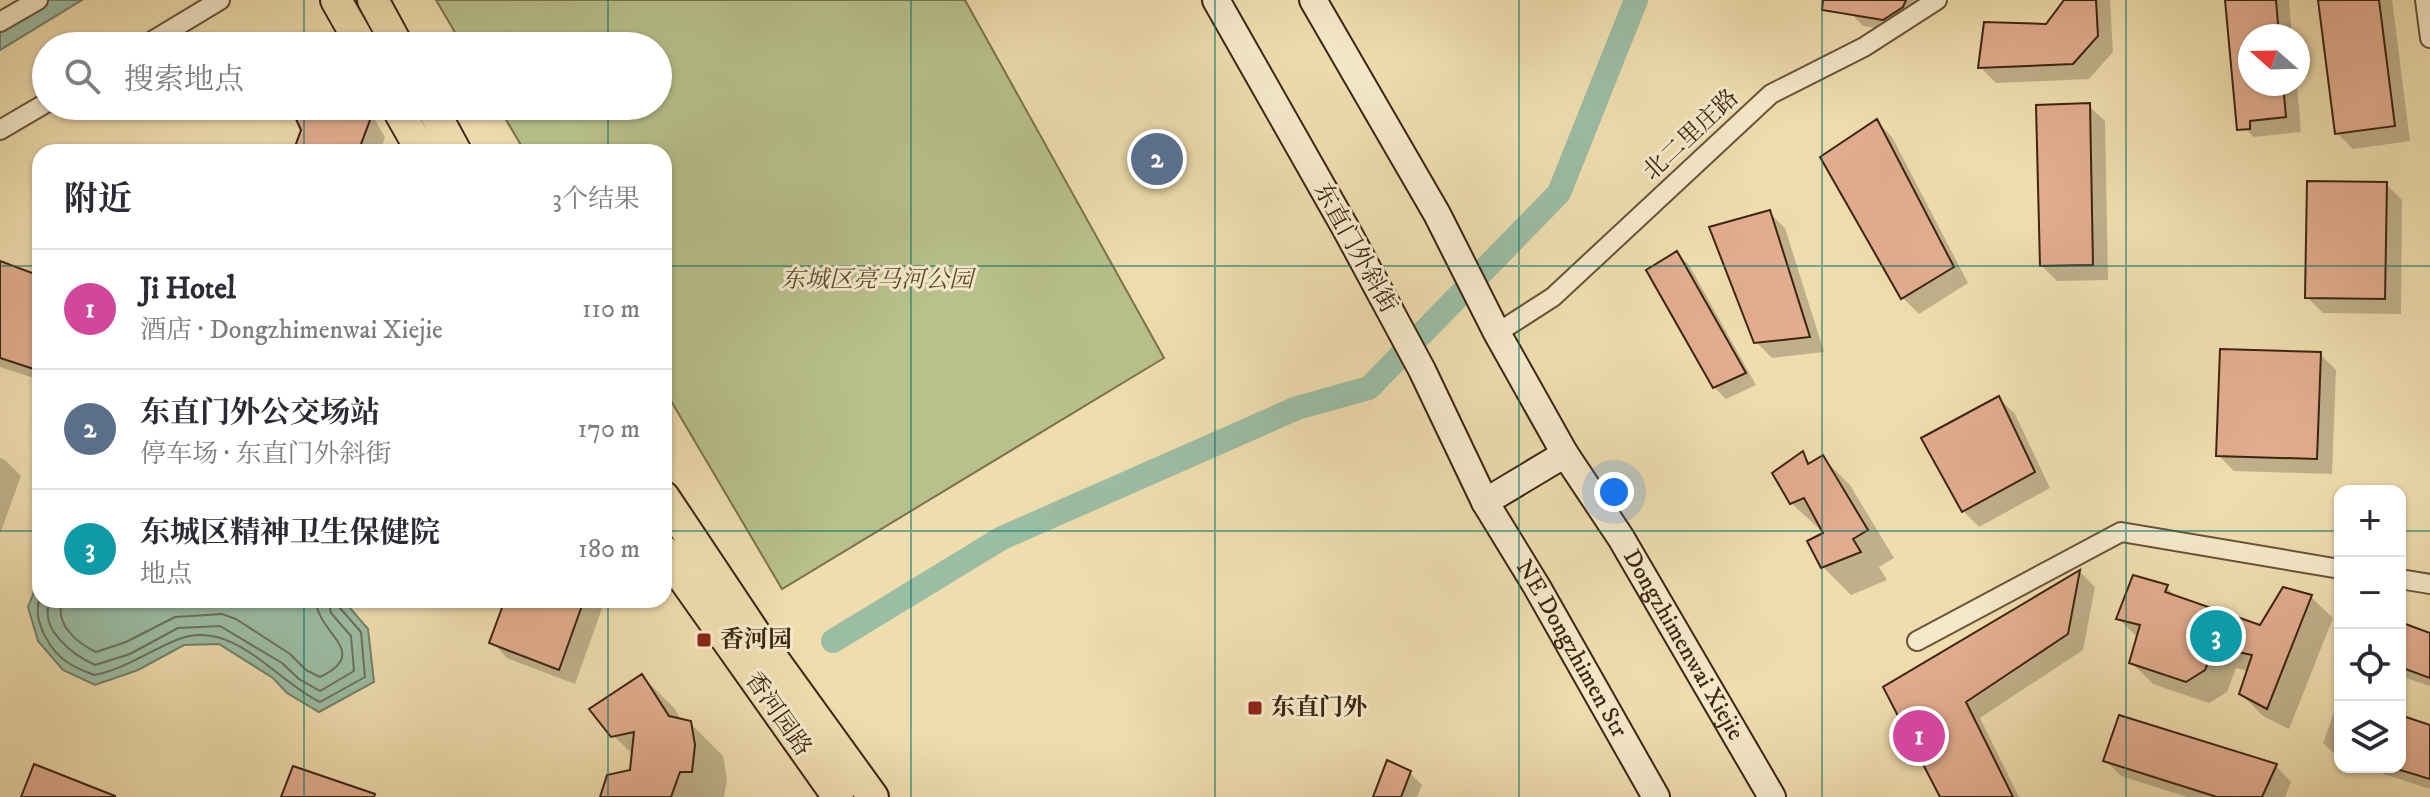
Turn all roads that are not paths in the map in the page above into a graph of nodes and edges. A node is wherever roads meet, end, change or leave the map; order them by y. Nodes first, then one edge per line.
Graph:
1 (38, 0) edge
2 (220, 0) edge
3 (336, 0) edge
4 (373, 0) edge
5 (1216, 0) edge
6 (1313, 0) edge
7 (1937, 0) edge
8 (2425, 0) edge
9 (0, 22) edge
10 (167, 32) edge
11 (354, 32) edge
12 (390, 32) edge
13 (2430, 38) edge
14 (32, 111) edge
15 (404, 120) edge
16 (439, 120) edge
17 (0, 130) edge
18 (417, 144) edge
19 (452, 144) edge
20 (1497, 333) junction
21 (1565, 454) junction
22 (1485, 502) junction
23 (672, 509) edge
24 (672, 562) edge
25 (2334, 568) edge
26 (2406, 580) edge
27 (2430, 584) edge
28 (1917, 641) dead end
29 (838, 797) edge
30 (873, 797) edge
31 (1656, 797) edge
32 (1772, 797) edge

1 - 9 street
2 - 10 street
3 - 11 highway
4 - 12 highway
5 - 22 main road, 东直门外斜街
6 - 20 main road
7 - 20 street, 北二里庄路
8 - 13 street
14 - 17 street
15 - 18 highway
16 - 19 highway
20 - 21 main road
21 - 22 main road
21 - 32 main road, Dongzhimenwai Xiejie
22 - 31 main road, NE Dongzhimen Str
23 - 30 highway
24 - 29 highway, 香河园路
25 - 28 street
26 - 27 street

